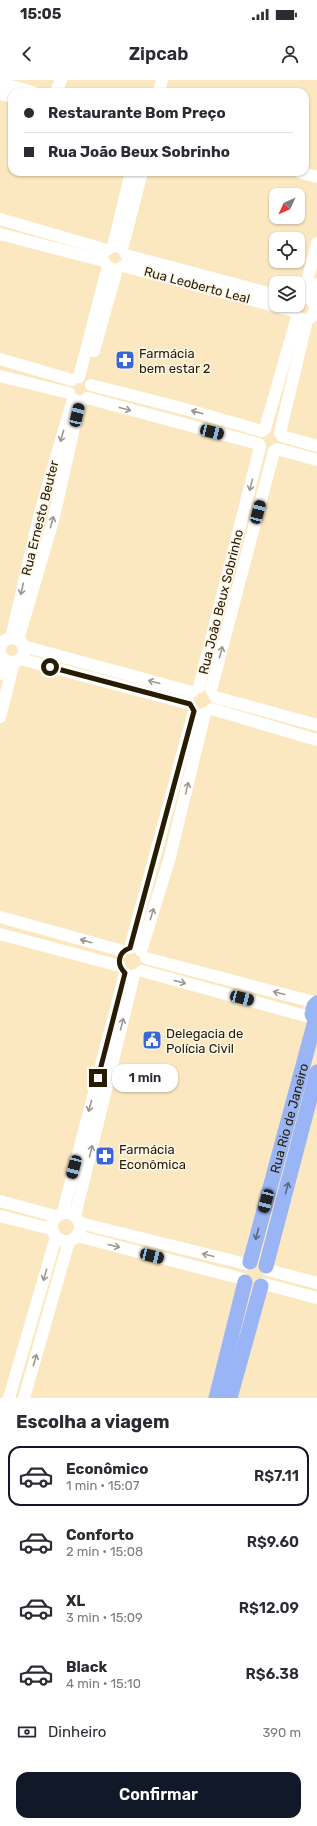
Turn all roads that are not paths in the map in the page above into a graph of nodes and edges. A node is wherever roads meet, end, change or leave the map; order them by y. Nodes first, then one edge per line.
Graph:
1 (0, 83) edge
2 (15, 88) edge
3 (130, 176) edge
4 (141, 176) edge
5 (0, 219) edge
6 (0, 234) edge
7 (317, 243) edge
8 (115, 258) junction
9 (317, 284) edge
10 (269, 293) edge
11 (306, 308) edge
12 (0, 359) edge
13 (0, 376) edge
14 (82, 381) junction
15 (77, 398) junction
16 (263, 430) junction
17 (281, 435) junction
18 (259, 446) junction
19 (317, 446) edge
20 (276, 450) junction
21 (317, 460) edge
22 (11, 641) edge
23 (8, 658) edge
24 (0, 674) edge
25 (204, 692) junction
26 (200, 710) junction
27 (0, 717) edge
28 (316, 724) edge
29 (314, 739) edge
30 (4, 918) edge
31 (45, 929) junction
32 (2, 935) edge
33 (41, 945) junction
34 (135, 952) junction
35 (130, 971) junction
36 (317, 1003) edge
37 (315, 1021) edge
38 (317, 1072) edge
39 (0, 1201) edge
40 (59, 1214) junction
41 (0, 1216) edge
42 (77, 1220) junction
43 (53, 1233) junction
44 (73, 1238) junction
45 (248, 1263) junction
46 (267, 1268) junction
47 (244, 1281) junction
48 (317, 1283) edge
49 (262, 1285) junction
50 (317, 1298) edge
51 (9, 1398) edge
52 (24, 1398) edge
53 (216, 1398) edge
54 (230, 1398) edge

1 - 2 street
3 - 8 street
4 - 8 street
5 - 8 street, Rua Leoberto Leal
6 - 8 street, Rua Leoberto Leal
7 - 11 street
8 - 10 street, Rua Leoberto Leal
8 - 11 street, Rua Leoberto Leal
8 - 14 street
9 - 11 street
11 - 16 street
11 - 17 street
12 - 14 street
13 - 15 street
14 - 15 street
14 - 15 street
16 -> 14 street
15 -> 18 street
15 - 22 street, Rua Ernesto Beuter
16 - 17 street
16 - 18 street
17 - 19 street
17 - 20 street
18 - 20 street
18 -> 25 street, Rua João Beux Sobrinho
20 - 21 street
25 -> 20 street, Rua João Beux Sobrinho
22 - 23 street
22 - 23 street
25 -> 22 street
23 - 24 street
23 - 26 street
23 - 27 street
25 - 26 street
25 - 26 street
25 - 28 street
26 - 29 street
26 - 34 street
28 - 29 street
30 - 31 street
30 - 32 street
31 - 33 street
34 -> 31 street
32 - 33 street
33 - 35 street
34 - 35 street
34 - 35 street
36 -> 34 street
35 -> 37 street
35 -> 40 street
42 -> 35 street
36 - 37 main road, Rua Rio de Janeiro
37 -> 45 main road, Rua Rio de Janeiro
46 -> 38 main road, Rua Rio de Janeiro
39 - 40 street
40 - 42 street
40 - 43 street
41 - 43 street
42 - 44 street
45 -> 42 street
43 - 44 street
43 -> 51 street
44 -> 47 street
52 -> 44 street
45 - 46 main road
45 - 47 main road
46 - 48 street
46 - 49 main road
47 - 49 main road
47 - 53 main road
49 - 50 street
49 - 54 main road

